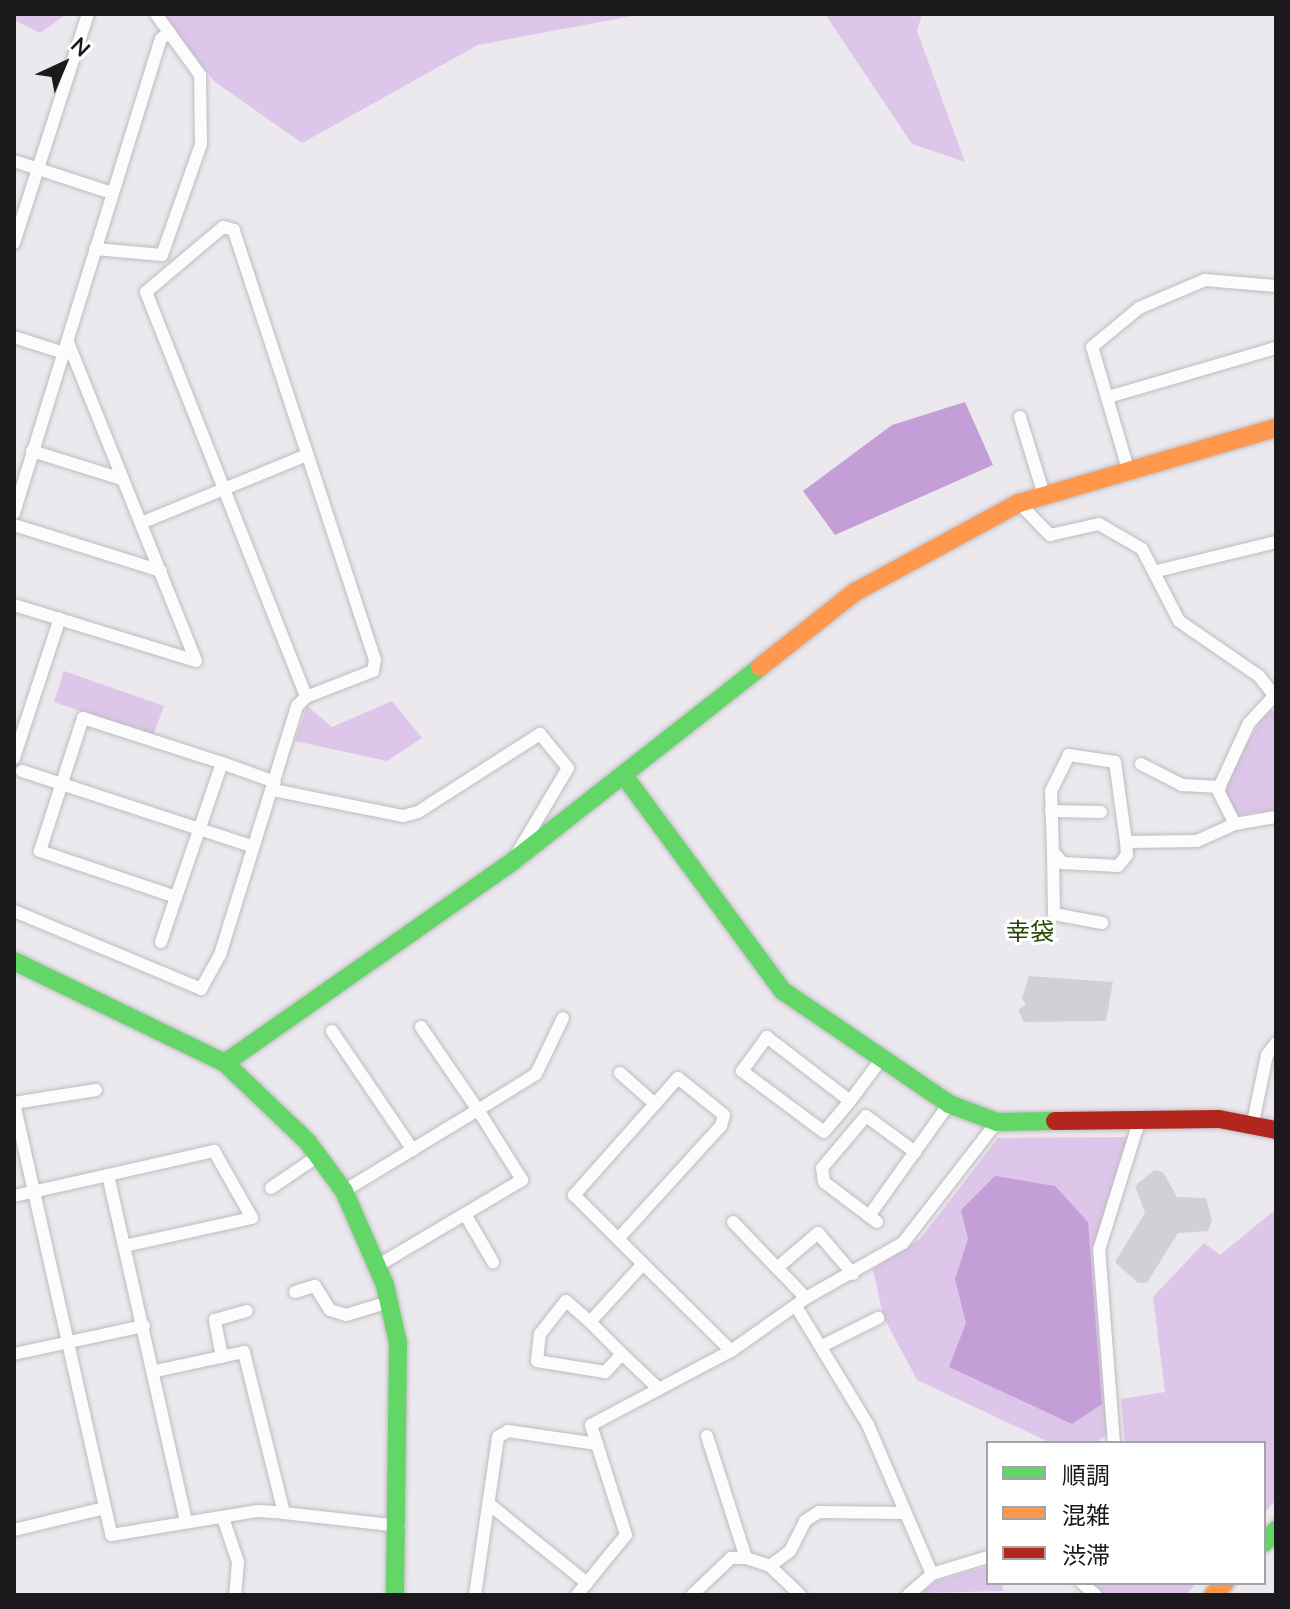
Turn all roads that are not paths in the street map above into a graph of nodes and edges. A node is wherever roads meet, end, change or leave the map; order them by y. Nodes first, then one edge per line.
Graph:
1 (88, 14) edge
2 (156, 14) edge
3 (169, 32) junction
4 (14, 161) edge
5 (37, 167) junction
6 (112, 193) junction
7 (14, 243) edge
8 (95, 249) junction
9 (1275, 285) edge
10 (14, 337) edge
11 (66, 348) junction
12 (1276, 348) edge
13 (1108, 397) junction
14 (1020, 417) dead end
15 (1276, 428) edge
16 (32, 451) junction
17 (304, 456) junction
18 (1128, 469) junction
19 (122, 479) junction
20 (224, 489) junction
21 (1044, 495) junction
22 (1019, 503) junction
23 (14, 513) edge
24 (141, 523) junction
25 (14, 525) edge
26 (1276, 542) edge
27 (161, 571) junction
28 (1157, 571) junction
29 (14, 605) edge
30 (60, 618) junction
31 (306, 697) junction
32 (1275, 697) edge
33 (14, 758) edge
34 (222, 763) junction
35 (1141, 764) dead end
36 (22, 771) dead end
37 (625, 777) junction
38 (62, 784) junction
39 (274, 786) junction
40 (1220, 787) junction
41 (1051, 811) junction
42 (1101, 812) dead end
43 (1276, 817) edge
44 (1235, 824) junction
45 (199, 828) junction
46 (1126, 842) junction
47 (252, 846) junction
48 (1053, 852) junction
49 (513, 861) junction
50 (176, 897) junction
51 (14, 911) edge
52 (1102, 923) dead end
53 (161, 942) dead end
54 (14, 961) edge
55 (563, 1018) dead end
56 (421, 1027) dead end
57 (332, 1031) dead end
58 (1276, 1043) edge
59 (880, 1061) junction
60 (225, 1063) junction
61 (620, 1073) dead end
62 (96, 1090) dead end
63 (850, 1101) junction
64 (655, 1104) junction
65 (949, 1104) junction
66 (478, 1110) junction
67 (1140, 1118) junction
68 (997, 1122) junction
69 (1253, 1122) junction
70 (1276, 1130) edge
71 (413, 1150) junction
72 (915, 1152) junction
73 (318, 1156) junction
74 (108, 1175) junction
75 (271, 1188) dead end
76 (344, 1191) junction
77 (30, 1192) junction
78 (14, 1196) edge
79 (465, 1214) junction
80 (733, 1222) dead end
81 (618, 1239) junction
82 (125, 1246) junction
83 (493, 1262) dead end
84 (643, 1264) junction
85 (377, 1266) junction
86 (777, 1268) junction
87 (853, 1274) junction
88 (295, 1292) dead end
89 (806, 1298) junction
90 (389, 1302) junction
91 (797, 1308) junction
92 (247, 1311) dead end
93 (878, 1318) dead end
94 (590, 1322) junction
95 (144, 1326) junction
96 (64, 1343) junction
97 (822, 1346) junction
98 (731, 1351) junction
99 (14, 1354) edge
100 (622, 1354) junction
101 (222, 1357) junction
102 (155, 1371) junction
103 (659, 1389) junction
104 (707, 1436) dead end
105 (1114, 1441) edge
106 (597, 1444) junction
107 (489, 1504) junction
108 (101, 1509) junction
109 (284, 1513) junction
110 (903, 1513) junction
111 (223, 1518) junction
112 (186, 1522) junction
113 (15, 1525) edge
114 (399, 1526) junction
115 (746, 1558) junction
116 (986, 1558) edge
117 (770, 1566) junction
118 (932, 1574) junction
119 (587, 1583) junction
120 (235, 1595) edge
121 (395, 1595) edge
122 (475, 1595) edge
123 (577, 1595) edge
124 (692, 1595) edge
125 (800, 1595) edge
126 (908, 1595) edge

1 - 5 street
2 - 3 street
3 - 6 street
3 - 8 street
4 - 5 street
5 - 6 street
5 - 7 street
6 - 8 street
8 - 11 street
9 - 13 street
10 - 11 street
11 - 16 street
11 - 19 street
12 - 13 street
13 - 18 street
14 - 21 street
15 - 18 street
16 - 19 street
16 - 23 street
17 - 20 street
17 - 20 street
17 - 31 street
18 - 21 street
19 - 24 street
20 - 24 street
20 - 31 street
21 - 22 street
22 - 28 street
22 - 37 street
24 - 27 street
25 - 27 street
26 - 28 street
27 - 30 street
28 - 32 street
29 - 30 street
30 - 33 street
31 - 39 street
32 - 40 street
34 - 38 street
34 - 39 street
34 - 45 street
35 - 40 street
36 - 38 street
37 - 49 street
37 - 59 street
38 - 45 street
38 - 50 street
39 - 47 street
39 - 49 street
40 - 44 street
41 - 42 street
41 - 46 street
41 - 48 street
43 - 44 street
44 - 46 street
45 - 47 street
45 - 50 street
46 - 48 street
47 - 51 street
48 - 52 street
49 - 60 street
50 - 53 street
54 - 60 street
55 - 66 street
56 - 66 street
57 - 71 street
58 - 69 street
59 - 63 street
59 - 65 street
60 - 73 street
61 - 64 street
62 - 77 street
63 - 63 street
64 - 81 street
64 - 81 street
65 - 68 street
65 - 72 street
66 - 71 street
66 - 79 street
67 - 68 street
67 - 69 street
67 - 105 street
68 - 87 street
69 - 70 street
71 - 76 street
72 - 72 street
73 - 75 street
73 - 76 street
74 - 77 street
74 - 82 street
74 - 82 street
76 - 85 street
77 - 78 street
77 - 96 street
79 - 83 street
79 - 85 street
80 - 86 street
81 - 84 street
82 - 95 street
84 - 94 street
84 - 98 street
85 - 90 street
86 - 87 street
86 - 89 street
87 - 89 street
88 - 90 street
89 - 91 street
90 - 114 street
91 - 97 street
91 - 98 street
92 - 101 street
93 - 97 street
94 - 100 street
94 - 100 street
95 - 96 street
95 - 102 street
96 - 99 street
96 - 108 street
97 - 110 street
98 - 103 street
100 - 103 street
101 - 102 street
101 - 109 street
102 - 112 street
103 - 106 street
104 - 115 street
106 - 107 street
106 - 119 street
107 - 119 street
107 - 122 street
108 - 112 street
108 - 113 street
109 - 111 street
109 - 114 street
110 - 117 street
110 - 118 street
111 - 112 street
111 - 120 street
114 - 121 street
115 - 117 street
115 - 124 street
116 - 118 street
117 - 125 street
118 - 126 street
119 - 123 street

